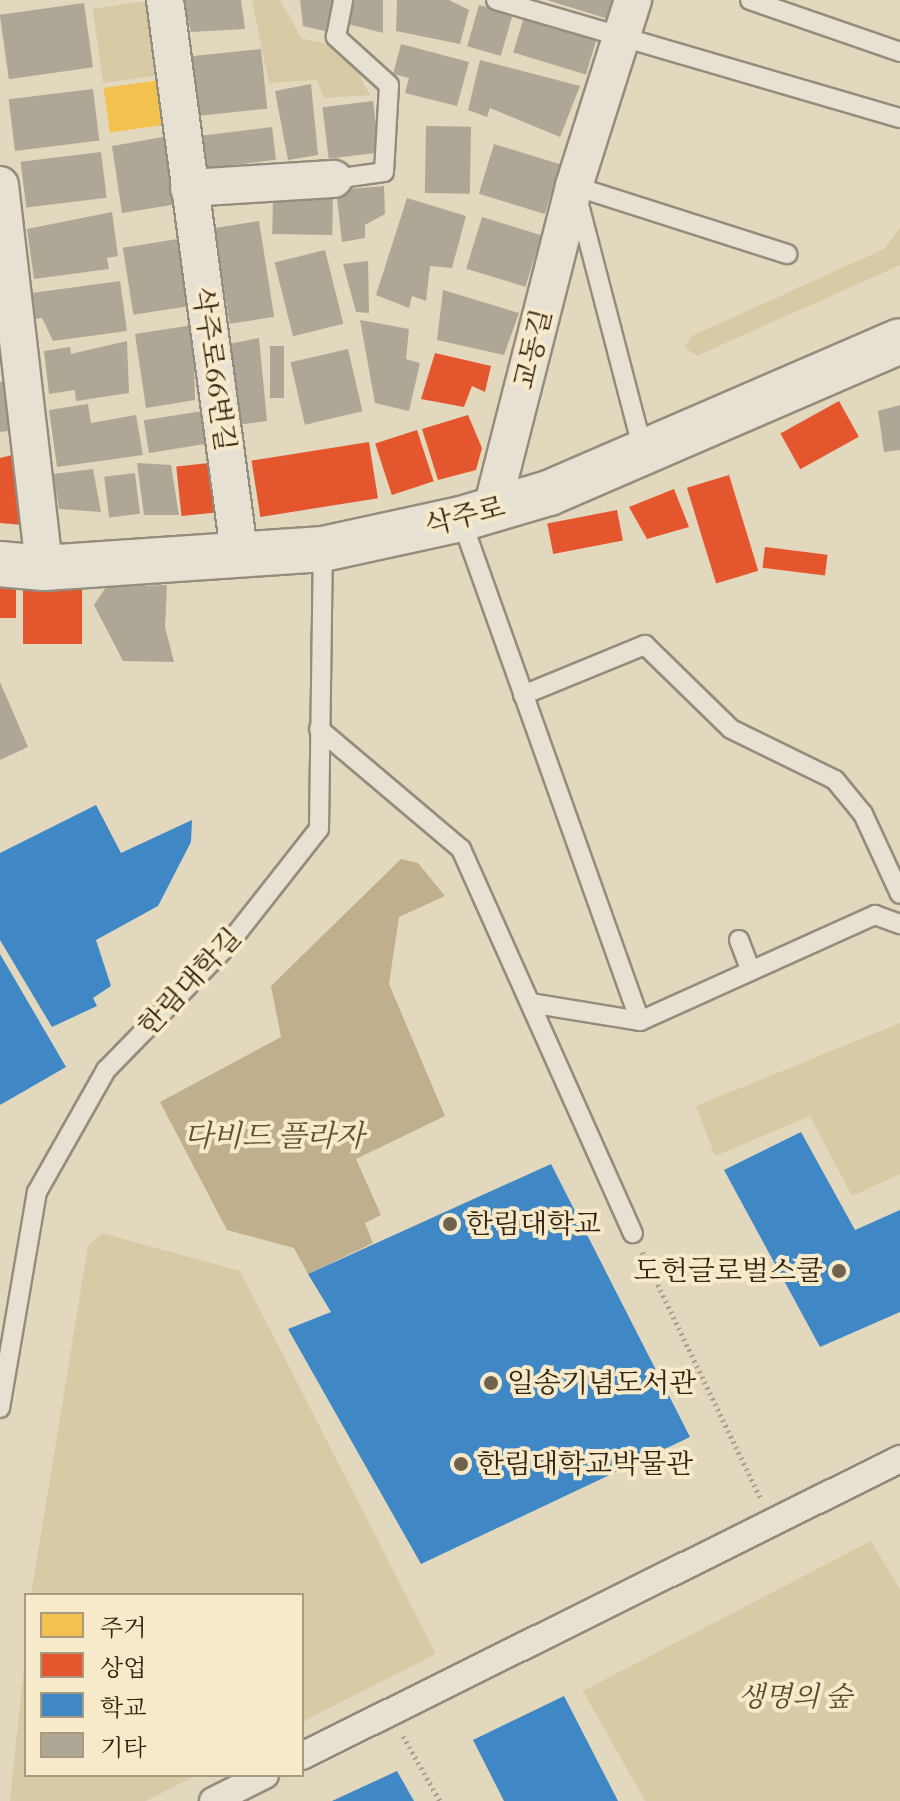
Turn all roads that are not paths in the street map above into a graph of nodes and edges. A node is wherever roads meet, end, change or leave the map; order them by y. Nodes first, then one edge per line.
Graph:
1 (165, 0) edge
2 (343, 0) edge
3 (496, 0) edge
4 (633, 0) edge
5 (750, 0) edge
6 (622, 37) junction
7 (900, 52) edge
8 (900, 118) edge
9 (334, 179) joint
10 (0, 185) edge
11 (574, 186) junction
12 (189, 188) junction
13 (787, 254) dead end
14 (900, 341) edge
15 (643, 450) junction
16 (476, 515) junction
17 (323, 549) junction
18 (239, 551) junction
19 (0, 564) edge
20 (44, 568) junction
21 (523, 695) junction
22 (319, 729) junction
23 (900, 894) edge
24 (900, 924) edge
25 (739, 940) dead end
26 (751, 971) junction
27 (530, 1003) junction
28 (640, 1021) junction
29 (633, 1233) road end
30 (0, 1408) edge
31 (900, 1459) edge
32 (304, 1755) edge
33 (261, 1777) edge
34 (213, 1801) edge

1 - 12 street, 삭주로66번길
2 - 9 lane
3 - 6 lane
4 - 6 street, 교동길
5 - 7 lane
6 - 8 lane
6 - 11 street, 교동길
9 - 12 street
10 - 20 street
11 - 13 lane
11 - 15 lane
11 - 16 street, 교동길
12 - 18 street, 삭주로66번길
14 - 15 street, 삭주로
15 - 16 street, 삭주로
16 - 17 street, 삭주로
16 - 21 lane
17 - 18 street, 삭주로
17 - 22 lane, 한림대학길
18 - 20 street, 삭주로
19 - 20 street, 삭주로
21 - 23 lane
21 - 28 lane
22 - 27 lane
22 - 30 lane, 한림대학길
24 - 26 lane
25 - 26 lane
26 - 28 lane
27 - 28 lane
27 - 29 lane
31 - 32 street
33 - 34 street

